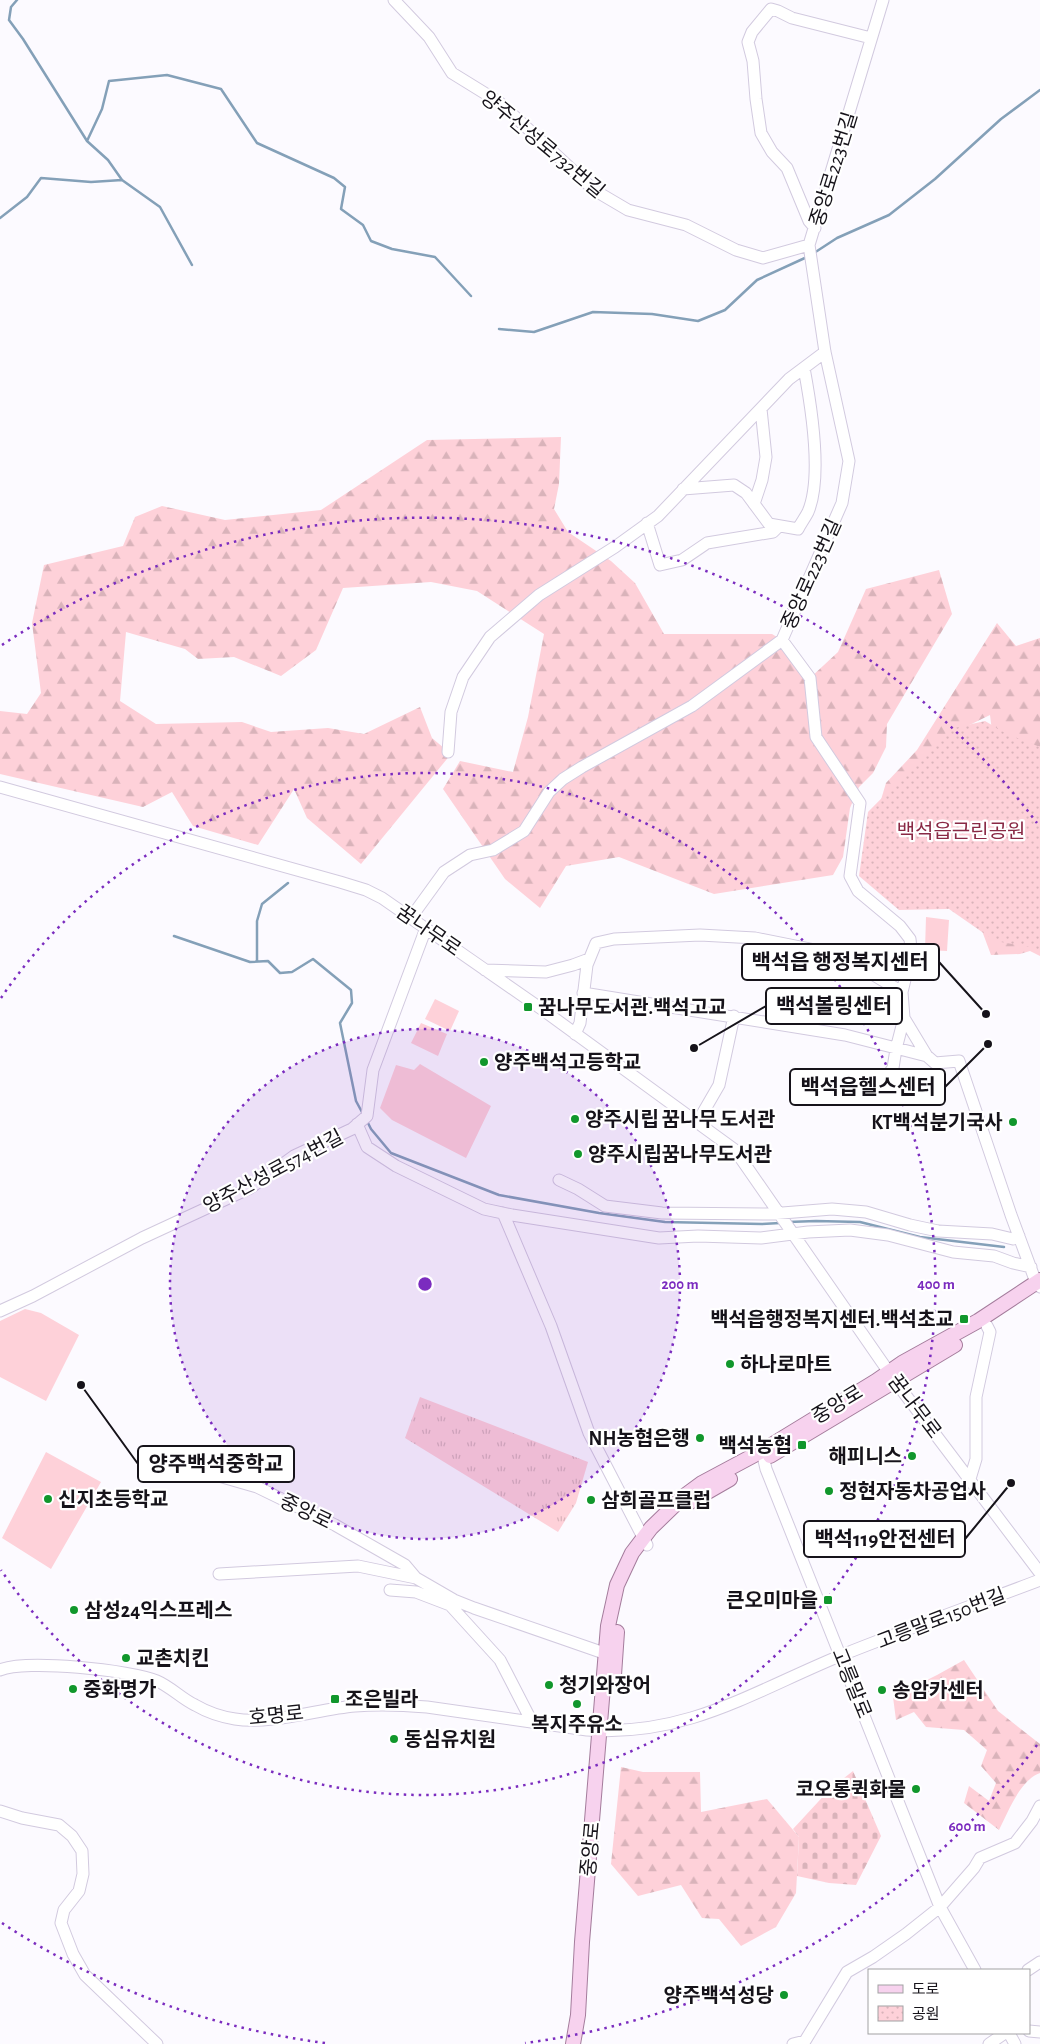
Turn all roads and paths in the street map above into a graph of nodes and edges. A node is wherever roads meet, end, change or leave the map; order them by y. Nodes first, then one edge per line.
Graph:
1 (394, 0) edge
2 (884, 0) edge
3 (871, 38) junction
4 (815, 228) junction
5 (809, 247) junction
6 (825, 352) junction
7 (804, 368) junction
8 (761, 409) junction
9 (683, 489) junction
10 (754, 504) junction
11 (647, 523) junction
12 (778, 527) junction
13 (782, 640) junction
14 (448, 752) dead end
15 (0, 787) edge
16 (413, 918) junction
17 (426, 928) junction
18 (589, 958) junction
19 (485, 970) junction
20 (902, 992) junction
21 (583, 993) junction
22 (734, 1016) junction
23 (904, 1018) junction
24 (575, 1034) junction
25 (896, 1049) junction
26 (927, 1056) junction
27 (871, 1099) dead end
28 (362, 1120) junction
29 (697, 1122) junction
30 (559, 1180) dead end
31 (502, 1212) junction
32 (779, 1214) junction
33 (795, 1235) junction
34 (1019, 1236) junction
35 (1030, 1264) junction
36 (1039, 1285) edge
37 (0, 1311) edge
38 (988, 1326) junction
39 (892, 1376) junction
40 (764, 1460) junction
41 (184, 1466) dead end
42 (970, 1479) junction
43 (644, 1541) junction
44 (1040, 1573) edge
45 (219, 1574) dead end
46 (416, 1578) junction
47 (1040, 1580) edge
48 (390, 1590) dead end
49 (610, 1654) junction
50 (841, 1656) junction
51 (0, 1670) edge
52 (535, 1722) junction
53 (603, 1731) junction
54 (595, 1797) junction
55 (1040, 1806) edge
56 (0, 1811) edge
57 (940, 1906) junction
58 (1040, 1962) edge
59 (974, 1969) edge
60 (1030, 1969) edge
61 (1005, 2034) edge
62 (157, 2044) edge
63 (573, 2044) edge
64 (581, 2044) edge
65 (793, 2044) edge
66 (989, 2044) edge

1 - 5 street, 양주산성로732번길
2 - 3 street, 중앙로223번길
3 - 4 street, 중앙로223번길
3 - 4 street
4 - 5 street, 중앙로223번길
5 - 6 street, 중앙로223번길
6 - 7 street
6 - 13 street, 중앙로223번길
7 - 8 street
7 - 12 street
8 - 9 street
8 - 10 street
9 - 10 street
9 - 11 street
10 - 12 street
11 - 12 street
11 - 14 street
13 - 16 street
13 - 20 street, 중앙로223번길
15 - 16 street, 꿈나무로
16 - 17 street, 꿈나무로
17 - 19 street, 꿈나무로
17 - 28 street
18 - 19 street
18 - 20 street
18 - 21 street
19 - 24 street, 꿈나무로
20 - 23 street, 중앙로223번길
21 - 22 street
21 - 24 street
22 - 25 street
22 - 29 street
23 - 25 street
23 - 26 street, 중앙로223번길
24 - 29 street, 꿈나무로
25 - 26 street
25 - 27 street
26 - 34 street
28 - 31 street
28 - 37 street, 양주산성로574번길
29 - 32 street, 꿈나무로
30 - 32 street
31 - 33 street
31 - 43 street
32 - 33 street, 꿈나무로
32 - 34 street
33 - 35 street
33 - 39 street, 꿈나무로
34 - 35 street
35 - 36 street
36 - 38 main road, 중앙로
36 - 39 main road, 중앙로
38 - 39 main road, 중앙로
38 - 42 street
39 - 40 main road, 중앙로
39 - 42 street, 꿈나무로
39 - 43 main road, 중앙로
40 - 43 main road, 중앙로
40 - 50 street, 고릉말로
41 - 46 street, 중앙로
42 - 44 street, 꿈나무로
43 - 49 main road, 중앙로
45 - 46 street, 중앙로
46 - 49 street, 중앙로
47 - 50 street, 고릉말로150번길
48 - 52 street
49 - 53 main road, 중앙로
50 - 53 street
50 - 57 street, 고릉말로
51 - 52 street, 호명로
52 - 53 street, 호명로
52 - 54 street
53 - 54 main road, 중앙로
53 - 64 main road, 중앙로
54 - 63 main road, 중앙로
55 - 57 street
56 - 62 street
57 - 59 street, 고릉말로
57 - 65 street
58 - 60 street
61 - 66 street

